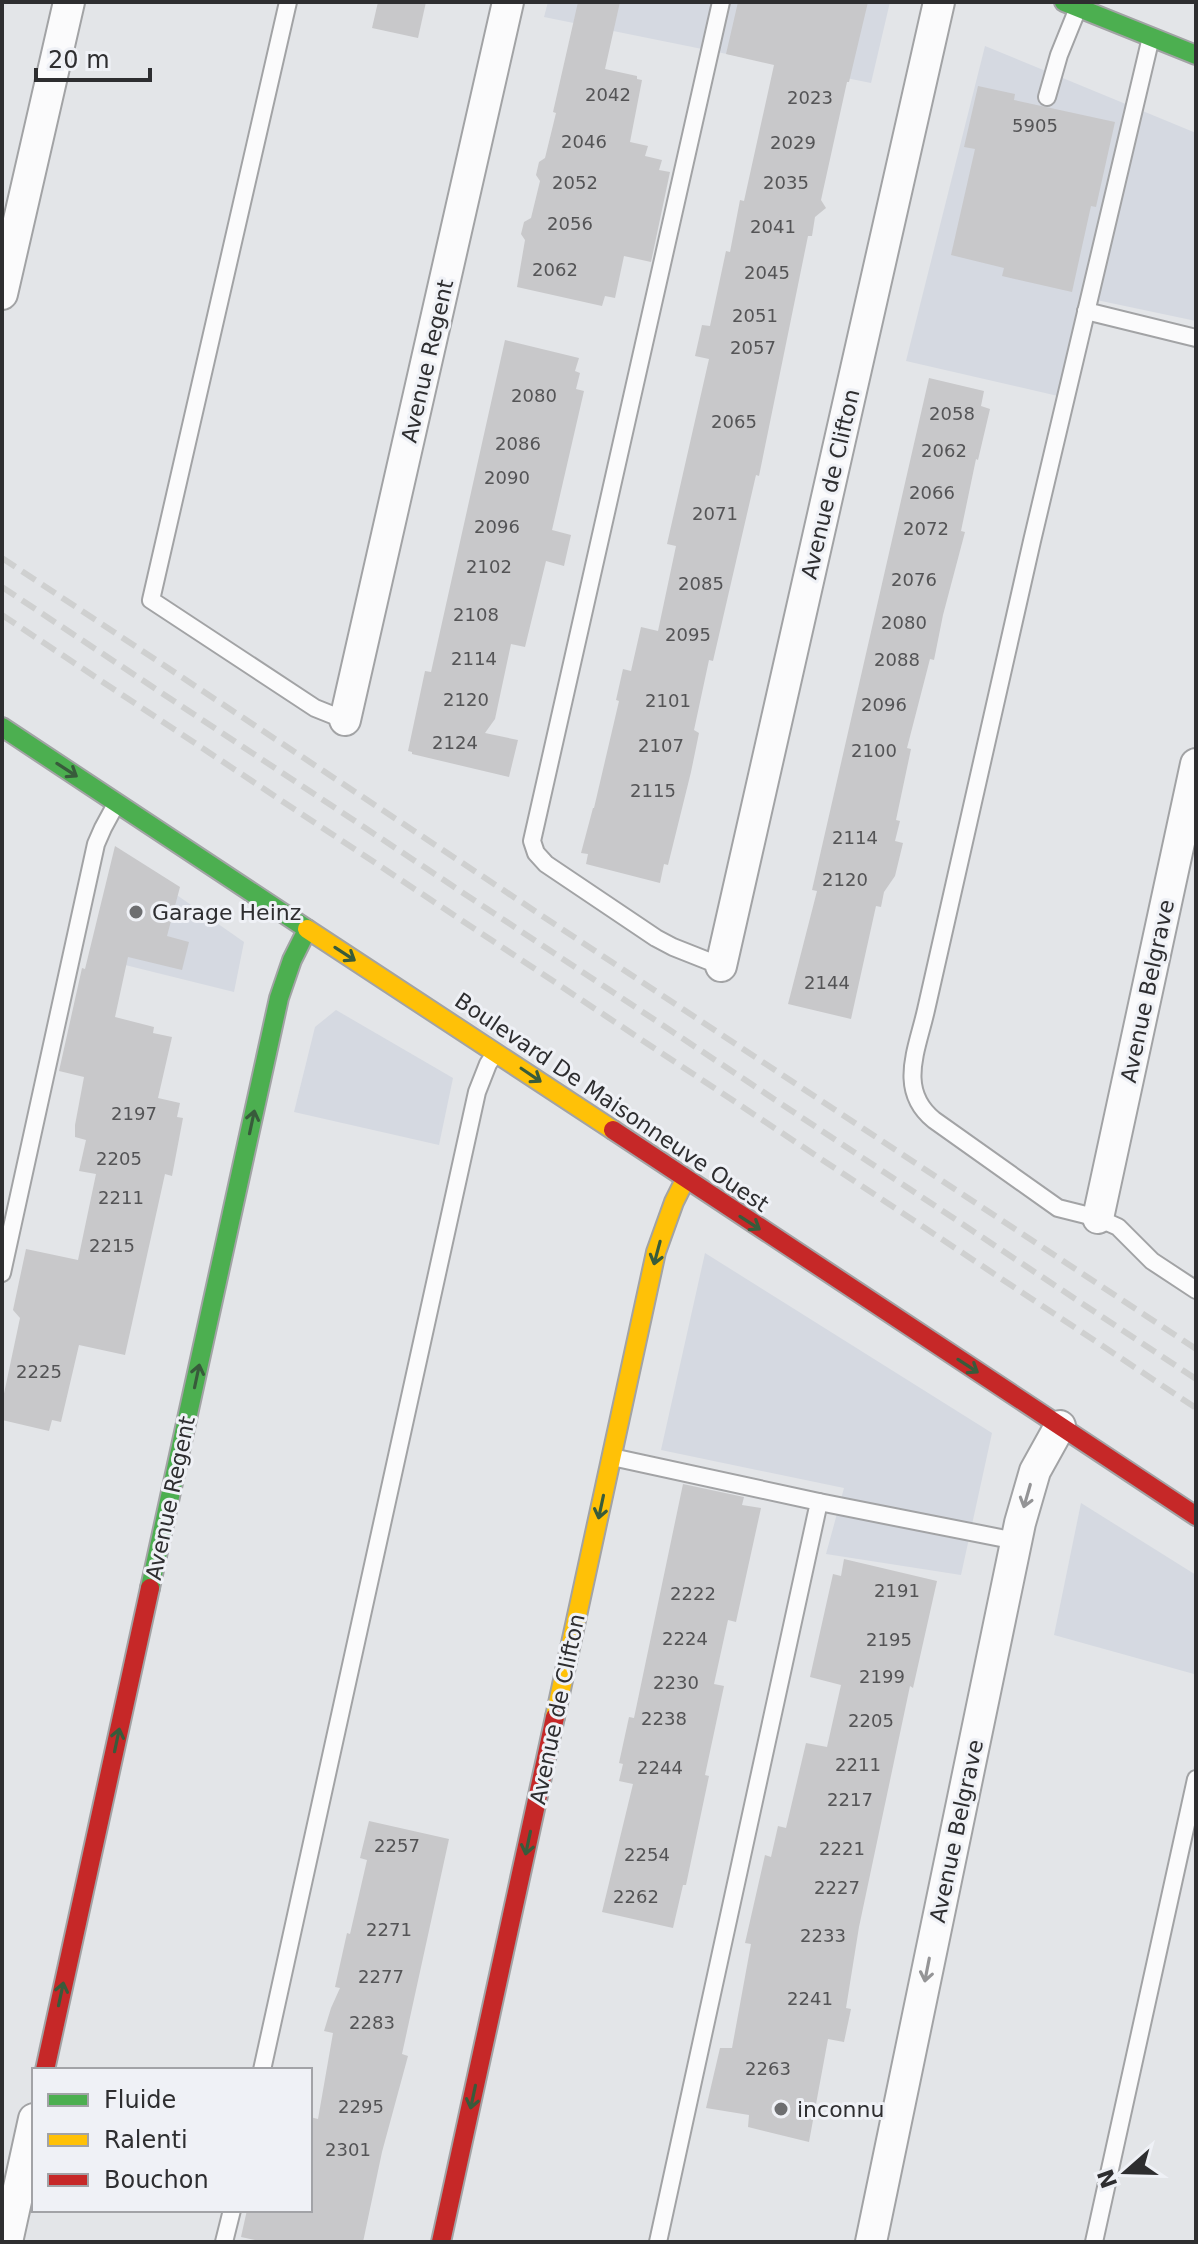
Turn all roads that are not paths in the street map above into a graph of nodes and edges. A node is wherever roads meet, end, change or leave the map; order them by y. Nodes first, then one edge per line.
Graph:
1 (69, 2) edge
2 (288, 2) edge
3 (508, 2) edge
4 (721, 2) edge
5 (939, 2) edge
6 (1071, 5) edge
7 (1151, 36) junction
8 (1196, 55) edge
9 (1047, 97) dead end
10 (2, 294) edge
11 (1086, 311) junction
12 (1196, 338) edge
13 (345, 720) joint
14 (2, 727) edge
15 (1196, 764) edge
16 (116, 803) junction
17 (307, 930) junction
18 (721, 966) joint
19 (496, 1052) junction
20 (685, 1180) junction
21 (1098, 1218) junction
22 (2, 1273) edge
23 (1196, 1290) edge
24 (1060, 1426) junction
25 (612, 1457) junction
26 (819, 1502) junction
27 (1196, 1516) edge
28 (1016, 1541) junction
29 (1196, 1779) edge
30 (45, 2068) edge
31 (262, 2068) edge
32 (32, 2128) edge
33 (232, 2212) edge
34 (7, 2242) edge
35 (224, 2242) edge
36 (441, 2242) edge
37 (658, 2242) edge
38 (871, 2242) edge
39 (1094, 2242) edge

1 - 10 street
2 - 13 lane
3 - 13 street, Avenue Regent
4 - 18 lane
5 - 18 street, Avenue de Clifton
6 - 7 street
6 - 9 lane
7 - 8 street
7 - 11 lane
11 - 12 lane
11 - 21 lane
14 -> 16 street, Boulevard De Maisonneuve Ouest
15 - 21 street, Avenue Belgrave
16 - 17 street, Boulevard De Maisonneuve Ouest
16 - 22 lane
17 -> 19 street, Boulevard De Maisonneuve Ouest
30 -> 17 street, Avenue Regent
19 -> 20 street, Boulevard De Maisonneuve Ouest
19 - 31 lane
20 -> 24 street, Boulevard De Maisonneuve Ouest
20 -> 25 street, Avenue de Clifton
21 - 23 lane
24 - 27 street, Boulevard De Maisonneuve Ouest
24 -> 28 street, Avenue Belgrave
25 - 26 lane
25 -> 36 street, Avenue de Clifton
26 - 28 lane
26 - 37 lane
28 -> 38 street, Avenue Belgrave
29 - 39 lane
32 - 34 street
33 - 35 lane

